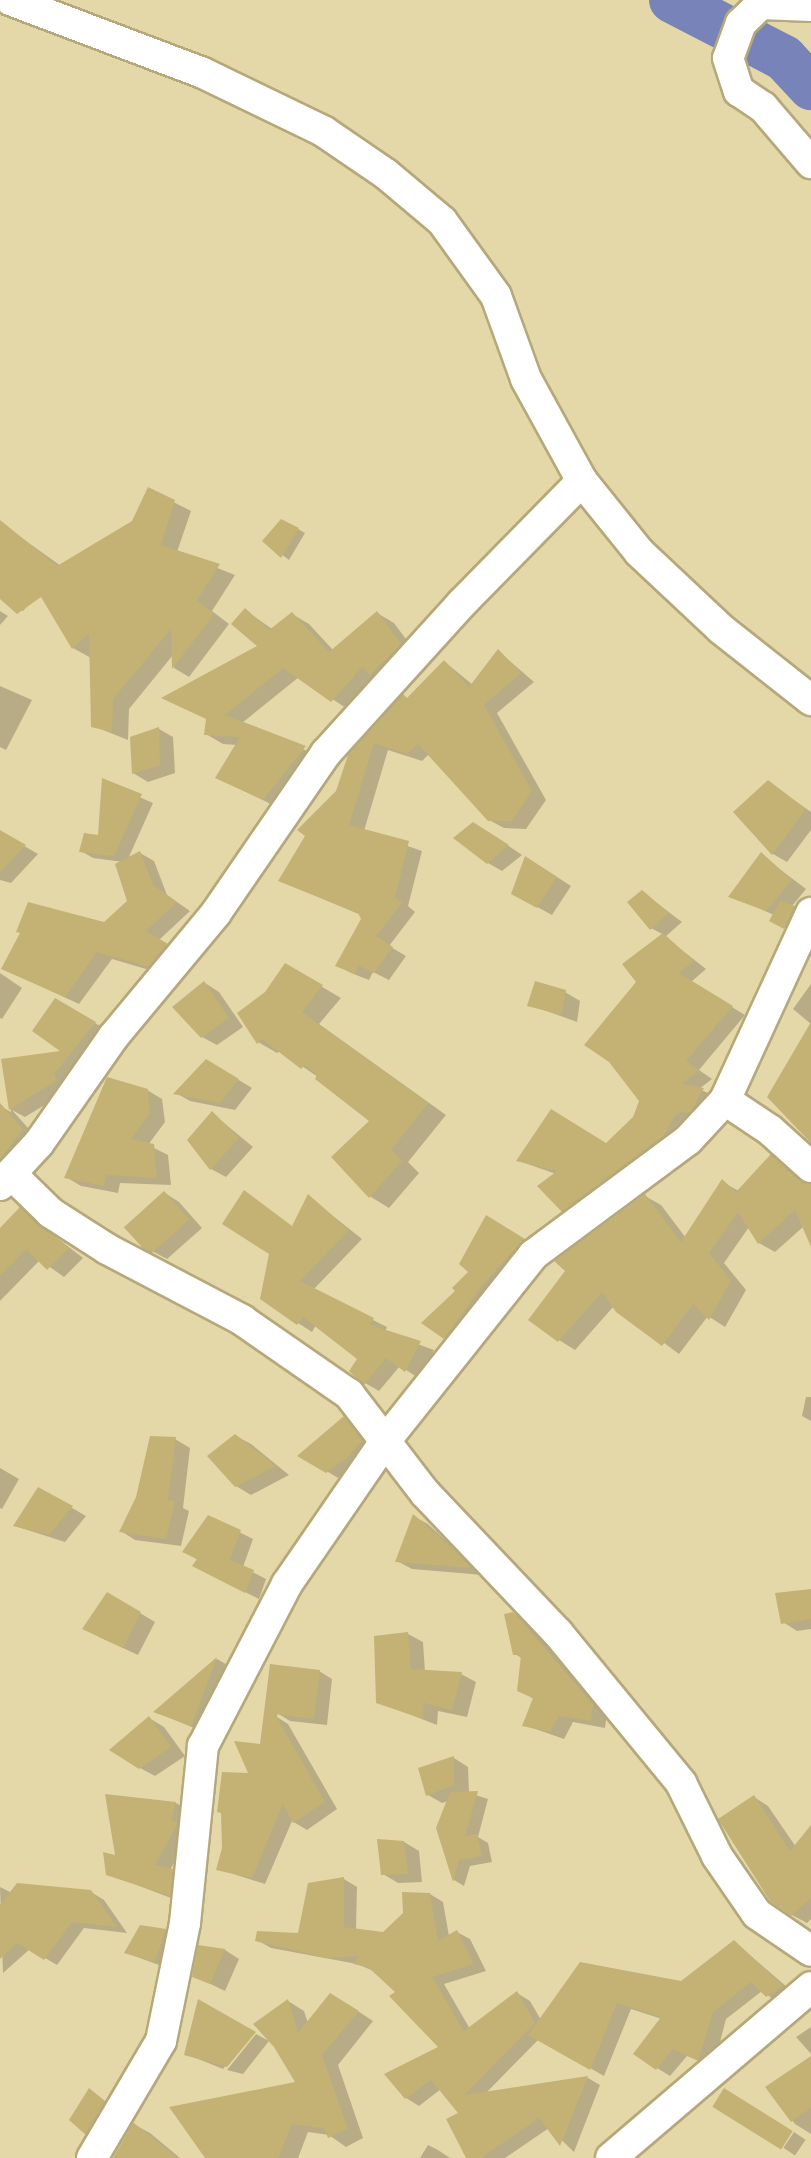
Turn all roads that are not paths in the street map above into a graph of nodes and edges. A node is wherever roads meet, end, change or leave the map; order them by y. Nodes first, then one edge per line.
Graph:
1 (10, 0) edge
2 (806, 0) edge
3 (811, 5) edge
4 (811, 163) edge
5 (582, 481) junction
6 (811, 699) edge
7 (811, 913) edge
8 (725, 1100) junction
9 (811, 1167) edge
10 (5, 1179) edge
11 (386, 1440) junction
12 (811, 1951) edge
13 (811, 1987) edge
14 (92, 2158) edge
15 (611, 2158) edge

1 - 5 street
2 - 3 street
3 - 4 street
5 - 6 street
5 - 10 street
7 - 8 street
8 - 9 street
8 - 11 street
10 - 11 street
11 - 12 street
11 - 14 street
13 - 15 street

